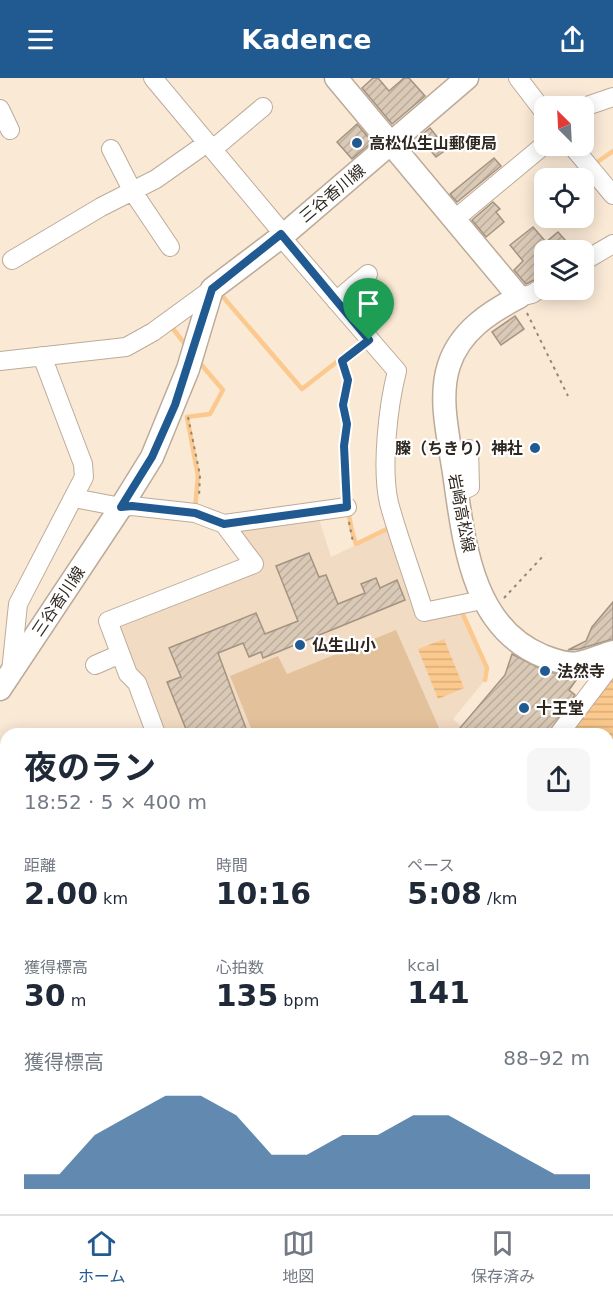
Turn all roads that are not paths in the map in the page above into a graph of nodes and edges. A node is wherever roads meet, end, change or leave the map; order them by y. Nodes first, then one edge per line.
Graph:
1 (153, 78) edge
2 (336, 78) edge
3 (467, 78) edge
4 (518, 78) edge
5 (613, 97) edge
6 (534, 99) edge
7 (594, 104) edge
8 (263, 107) dead end
9 (0, 109) edge
10 (10, 130) dead end
11 (391, 144) junction
12 (210, 146) junction
13 (111, 149) dead end
14 (534, 153) edge
15 (581, 156) edge
16 (611, 188) edge
17 (133, 192) junction
18 (455, 219) junction
19 (281, 234) junction
20 (613, 244) edge
21 (170, 248) dead end
22 (594, 255) edge
23 (12, 260) dead end
24 (368, 274) dead end
25 (212, 289) junction
26 (534, 293) edge
27 (519, 297) junction
28 (336, 301) junction
29 (42, 356) junction
30 (0, 361) edge
31 (469, 448) dead end
32 (457, 493) junction
33 (74, 498) junction
34 (121, 507) junction
35 (347, 507) road end
36 (224, 524) junction
37 (486, 607) junction
38 (613, 652) edge
39 (120, 654) junction
40 (613, 663) edge
41 (95, 665) dead end
42 (5, 681) edge
43 (154, 728) edge
44 (564, 728) edge

1 - 12 street
2 - 11 main road
3 - 11 main road, 三谷香川線
4 - 6 street
5 - 7 street
8 - 12 street
9 - 10 street
11 - 18 main road
11 - 19 main road, 三谷香川線
12 - 17 street
12 - 19 street
13 - 17 street
14 - 18 street
15 - 16 street
17 - 21 street
17 - 23 street
18 - 27 main road
19 - 25 main road, 三谷香川線
19 - 28 street
20 - 22 street
24 - 28 street
25 - 29 street
25 - 34 main road, 三谷香川線
26 - 27 street
27 - 32 main road, 岩崎高松線
28 - 37 street
29 - 30 street
29 - 33 street
31 - 32 street
32 - 37 main road, 岩崎高松線
33 - 34 street
33 - 42 street
34 - 36 street
34 - 42 main road, 三谷香川線
35 - 36 street
36 - 39 street
37 - 38 main road, 岩崎高松線
39 - 41 street
39 - 43 street
40 - 44 street

